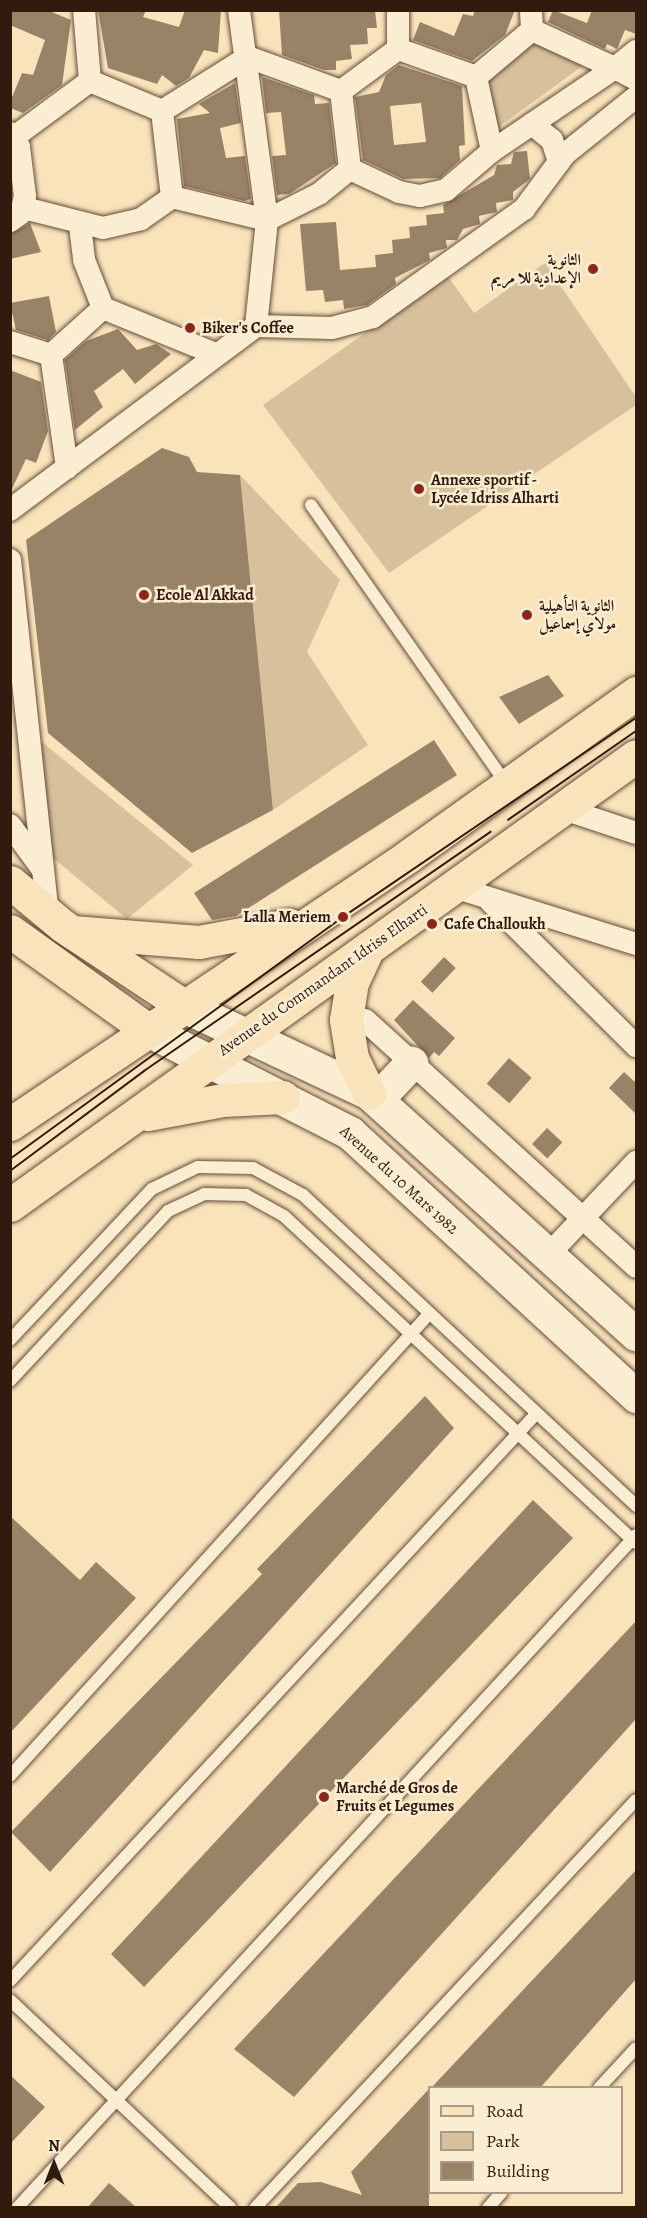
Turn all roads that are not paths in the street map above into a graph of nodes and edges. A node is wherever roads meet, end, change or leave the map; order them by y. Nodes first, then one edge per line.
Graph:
1 (84, 10) edge
2 (239, 10) edge
3 (398, 10) edge
4 (532, 20) edge
5 (398, 49) junction
6 (636, 51) edge
7 (248, 57) junction
8 (615, 68) junction
9 (476, 77) junction
10 (636, 79) edge
11 (90, 81) junction
12 (340, 91) junction
13 (636, 97) edge
14 (162, 111) junction
15 (532, 124) junction
16 (12, 136) edge
17 (492, 151) junction
18 (559, 162) junction
19 (350, 169) junction
20 (172, 197) junction
21 (17, 214) edge
22 (267, 220) junction
23 (80, 226) junction
24 (103, 308) junction
25 (256, 326) junction
26 (10, 342) edge
27 (216, 354) junction
28 (51, 356) junction
29 (67, 468) junction
30 (311, 505) dead end
31 (10, 510) edge
32 (10, 560) edge
33 (636, 693) edge
34 (27, 698) junction
35 (10, 713) edge
36 (636, 756) edge
37 (508, 785) junction
38 (564, 809) junction
39 (10, 825) edge
40 (636, 833) edge
41 (44, 871) junction
42 (10, 882) edge
43 (454, 887) junction
44 (490, 901) junction
45 (312, 919) junction
46 (60, 923) junction
47 (10, 931) edge
48 (636, 944) edge
49 (369, 947) junction
50 (184, 1006) junction
51 (365, 1020) dead end
52 (148, 1030) junction
53 (245, 1035) junction
54 (636, 1046) edge
55 (208, 1062) junction
56 (411, 1063) junction
57 (373, 1096) junction
58 (283, 1097) junction
59 (134, 1117) junction
60 (10, 1124) edge
61 (636, 1162) edge
62 (10, 1205) edge
63 (584, 1218) junction
64 (549, 1254) junction
65 (636, 1266) edge
66 (428, 1315) junction
67 (636, 1334) edge
68 (409, 1335) junction
69 (10, 1340) edge
70 (10, 1381) edge
71 (636, 1396) edge
72 (536, 1413) junction
73 (517, 1434) junction
74 (636, 1506) edge
75 (635, 1539) edge
76 (10, 1776) edge
77 (636, 1800) edge
78 (10, 1981) edge
79 (10, 2000) edge
80 (636, 2048) edge
81 (601, 2086) edge
82 (117, 2100) junction
83 (501, 2194) edge
84 (17, 2208) edge
85 (231, 2208) edge
86 (255, 2208) edge
87 (488, 2208) edge

1 - 11 street
2 - 7 street
3 - 5 street
4 - 8 street
4 - 9 street
5 - 9 street
5 - 12 street
6 - 8 street
7 - 12 street
7 - 14 street
7 - 22 street
8 - 10 street
8 - 15 street
9 - 17 street
11 - 14 street
11 - 16 street
12 - 19 street
13 - 18 street
14 - 20 street
15 - 17 street
15 - 18 street
16 - 21 street
17 - 19 street
18 - 25 street
19 - 22 street
20 - 22 street
20 - 23 street
21 - 23 street
22 - 25 street
23 - 24 street
24 - 27 street
24 - 28 street
25 - 27 street
26 - 28 street
27 - 29 street
28 - 29 street
29 - 31 street
30 - 37 lane
32 - 34 street
33 - 37 main road
34 - 35 street
34 - 41 street
36 - 38 main road, Avenue du Commandant Idriss Elharti
37 - 45 main road
38 - 40 street
38 - 43 main road, Avenue du Commandant Idriss Elharti
39 - 41 street
41 - 46 street
42 - 46 main road
43 - 44 street
43 - 49 main road, Avenue du Commandant Idriss Elharti
44 - 48 street
44 - 54 street
45 - 46 main road
45 - 50 main road
46 - 50 main road
47 - 52 main road, Avenue du 10 Mars 1982
49 - 53 main road, Avenue du Commandant Idriss Elharti
49 - 57 main road
50 - 52 main road
50 - 53 main road
51 - 56 street
52 - 55 main road, Avenue du 10 Mars 1982
52 - 60 main road
53 - 55 main road, Avenue du Commandant Idriss Elharti
53 - 57 main road
55 - 58 main road, Avenue du 10 Mars 1982
55 - 59 main road, Avenue du Commandant Idriss Elharti
56 - 57 main road
56 - 63 street
57 - 64 main road
58 - 59 main road
58 - 71 main road, Avenue du 10 Mars 1982
59 - 62 main road, Avenue du Commandant Idriss Elharti
61 - 63 street
63 - 64 street
63 - 65 street
64 - 67 main road
66 - 68 lane
66 - 69 lane
66 - 72 lane
68 - 70 lane
68 - 73 lane
68 - 76 lane
72 - 73 lane
72 - 74 lane
73 - 75 lane
73 - 78 lane
75 - 82 lane
77 - 86 lane
79 - 82 lane
80 - 81 lane
82 - 84 lane
82 - 85 lane
83 - 87 lane

